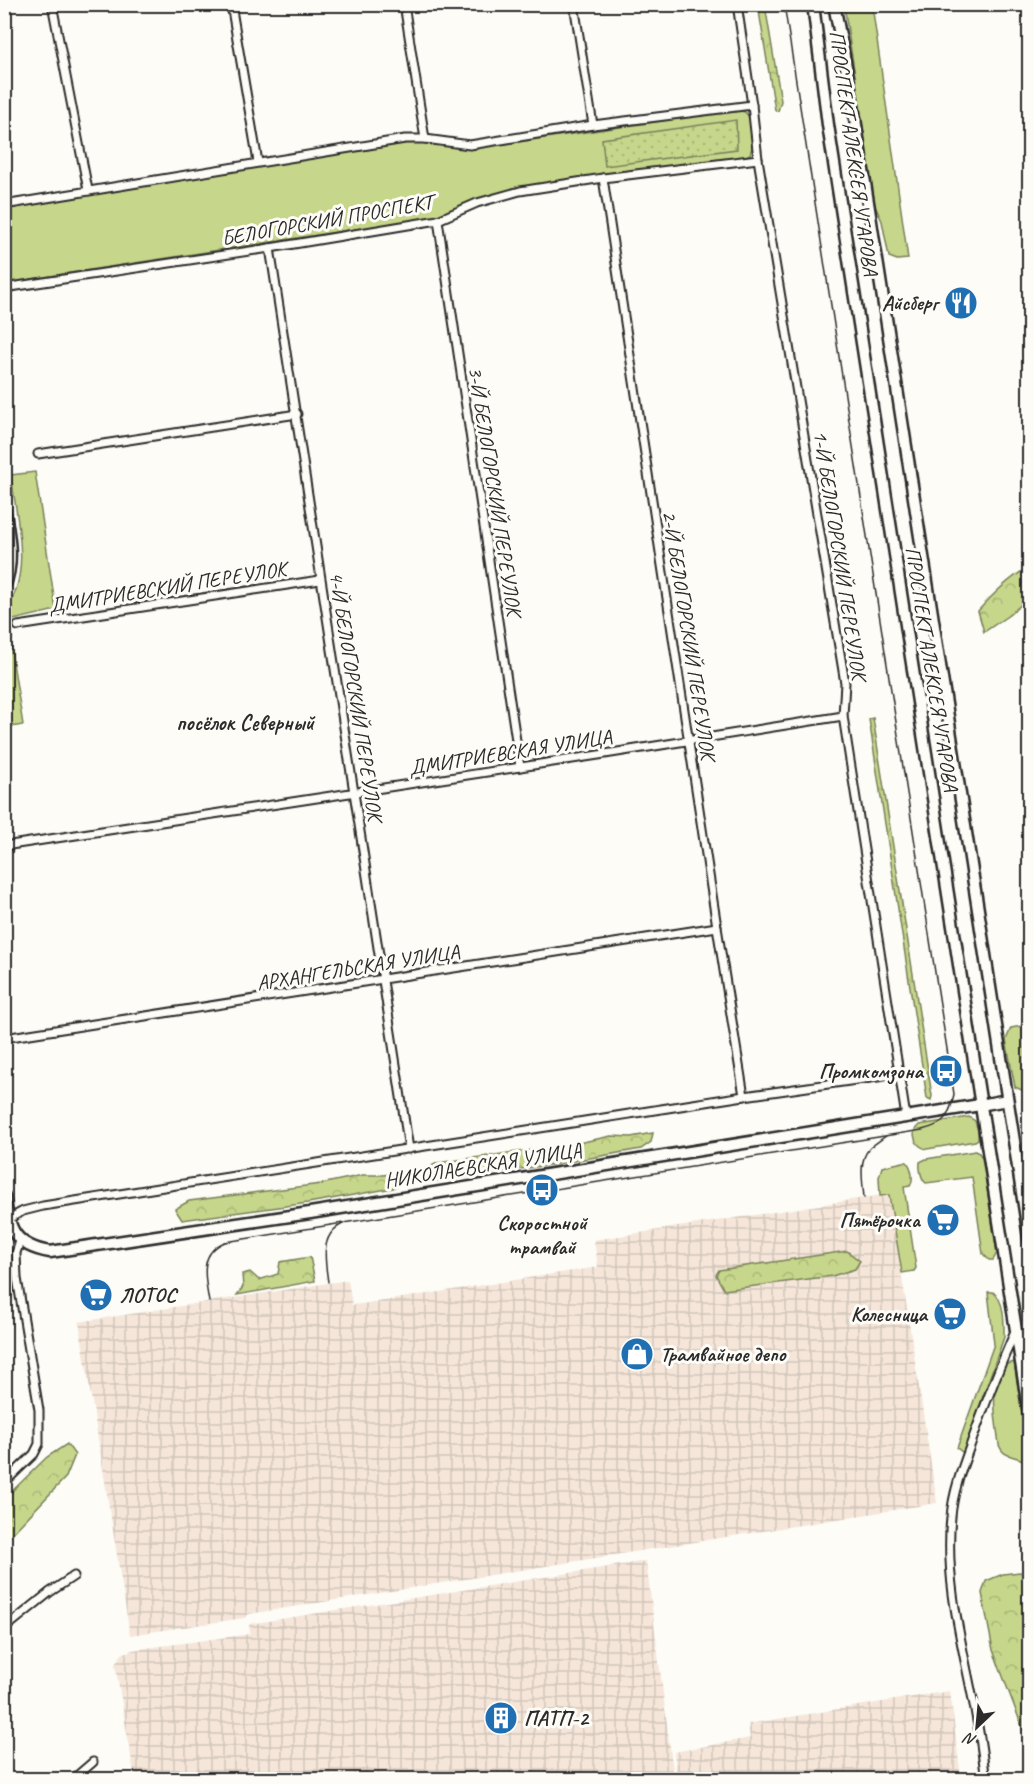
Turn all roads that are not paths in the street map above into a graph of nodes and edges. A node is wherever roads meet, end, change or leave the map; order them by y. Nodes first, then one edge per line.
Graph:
1 (52, 4) edge
2 (231, 4) edge
3 (404, 4) edge
4 (574, 4) edge
5 (737, 4) edge
6 (835, 7) edge
7 (813, 9) edge
8 (752, 105) junction
9 (593, 125) junction
10 (425, 139) junction
11 (759, 159) junction
12 (258, 162) junction
13 (603, 178) junction
14 (88, 190) junction
15 (4, 204) edge
16 (438, 220) junction
17 (270, 248) junction
18 (4, 288) edge
19 (297, 414) junction
20 (38, 454) dead end
21 (4, 507) edge
22 (321, 580) junction
23 (4, 587) edge
24 (18, 626) dead end
25 (843, 716) junction
26 (688, 740) junction
27 (520, 766) junction
28 (355, 793) junction
29 (4, 846) edge
30 (717, 927) junction
31 (384, 980) junction
32 (4, 1038) edge
33 (899, 1074) junction
34 (744, 1096) junction
35 (1007, 1100) junction
36 (980, 1105) junction
37 (906, 1117) junction
38 (409, 1149) junction
39 (4, 1196) edge
40 (7, 1220) edge
41 (20, 1241) junction
42 (1029, 1244) edge
43 (1016, 1331) junction
44 (1029, 1420) edge
45 (4, 1483) edge
46 (74, 1576) dead end
47 (4, 1629) edge
48 (93, 1762) dead end
49 (72, 1779) edge
50 (986, 1779) edge

1 - 14 street
2 - 12 street
3 - 10 street
4 - 9 street
5 - 8 street, 1-Й БЕЛОГОРСКИЙ ПЕРЕУЛОК
6 - 7 main road, ПРОСПЕКТ АЛЕКСЕЯ УГАРОВА
6 - 35 main road, ПРОСПЕКТ АЛЕКСЕЯ УГАРОВА
7 - 36 main road, ПРОСПЕКТ АЛЕКСЕЯ УГАРОВА
8 - 9 street
8 - 11 street, 1-Й БЕЛОГОРСКИЙ ПЕРЕУЛОК
9 - 10 street
10 - 12 street
11 - 13 street, БЕЛОГОРСКИЙ ПРОСПЕКТ
11 - 25 street, 1-Й БЕЛОГОРСКИЙ ПЕРЕУЛОК
12 - 14 street
13 - 16 street, БЕЛОГОРСКИЙ ПРОСПЕКТ
13 - 26 street, 2-Й БЕЛОГОРСКИЙ ПЕРЕУЛОК
14 - 15 street
16 - 17 street, БЕЛОГОРСКИЙ ПРОСПЕКТ
16 - 27 street, 3-Й БЕЛОГОРСКИЙ ПЕРЕУЛОК
17 - 18 street, БЕЛОГОРСКИЙ ПРОСПЕКТ
17 - 19 street, 4-Й БЕЛОГОРСКИЙ ПЕРЕУЛОК
19 - 20 street
19 - 22 street, 4-Й БЕЛОГОРСКИЙ ПЕРЕУЛОК
21 - 23 main road
22 - 24 street, ДМИТРИЕВСКИЙ ПЕРЕУЛОК
22 - 28 street, 4-Й БЕЛОГОРСКИЙ ПЕРЕУЛОК
25 - 26 street, ДМИТРИЕВСКАЯ УЛИЦА
25 - 33 street, 1-Й БЕЛОГОРСКИЙ ПЕРЕУЛОК
26 - 27 street, ДМИТРИЕВСКАЯ УЛИЦА
26 - 30 street, 2-Й БЕЛОГОРСКИЙ ПЕРЕУЛОК
27 - 28 street, ДМИТРИЕВСКАЯ УЛИЦА
28 - 29 street, ДМИТРИЕВСКАЯ УЛИЦА
28 - 31 street, 4-Й БЕЛОГОРСКИЙ ПЕРЕУЛОК
30 - 31 street, АРХАНГЕЛЬСКАЯ УЛИЦА
30 - 34 street, 2-Й БЕЛОГОРСКИЙ ПЕРЕУЛОК
31 - 32 street, АРХАНГЕЛЬСКАЯ УЛИЦА
31 - 38 street, 4-Й БЕЛОГОРСКИЙ ПЕРЕУЛОК
33 - 34 street, НИКОЛАЕВСКАЯ УЛИЦА
33 - 37 street, 1-Й БЕЛОГОРСКИЙ ПЕРЕУЛОК
34 - 38 street, НИКОЛАЕВСКАЯ УЛИЦА
35 - 36 main road, НИКОЛАЕВСКАЯ УЛИЦА
35 - 42 main road, ПРОСПЕКТ АЛЕКСЕЯ УГАРОВА
36 - 37 main road, НИКОЛАЕВСКАЯ УЛИЦА
36 - 43 main road, ПРОСПЕКТ АЛЕКСЕЯ УГАРОВА
37 - 41 main road, НИКОЛАЕВСКАЯ УЛИЦА
38 - 40 street, НИКОЛАЕВСКАЯ УЛИЦА
39 - 40 main road
40 - 41 main road
41 - 45 street
43 - 44 main road, ПРОСПЕКТ АЛЕКСЕЯ УГАРОВА
43 - 50 street
46 - 47 street
48 - 49 street

